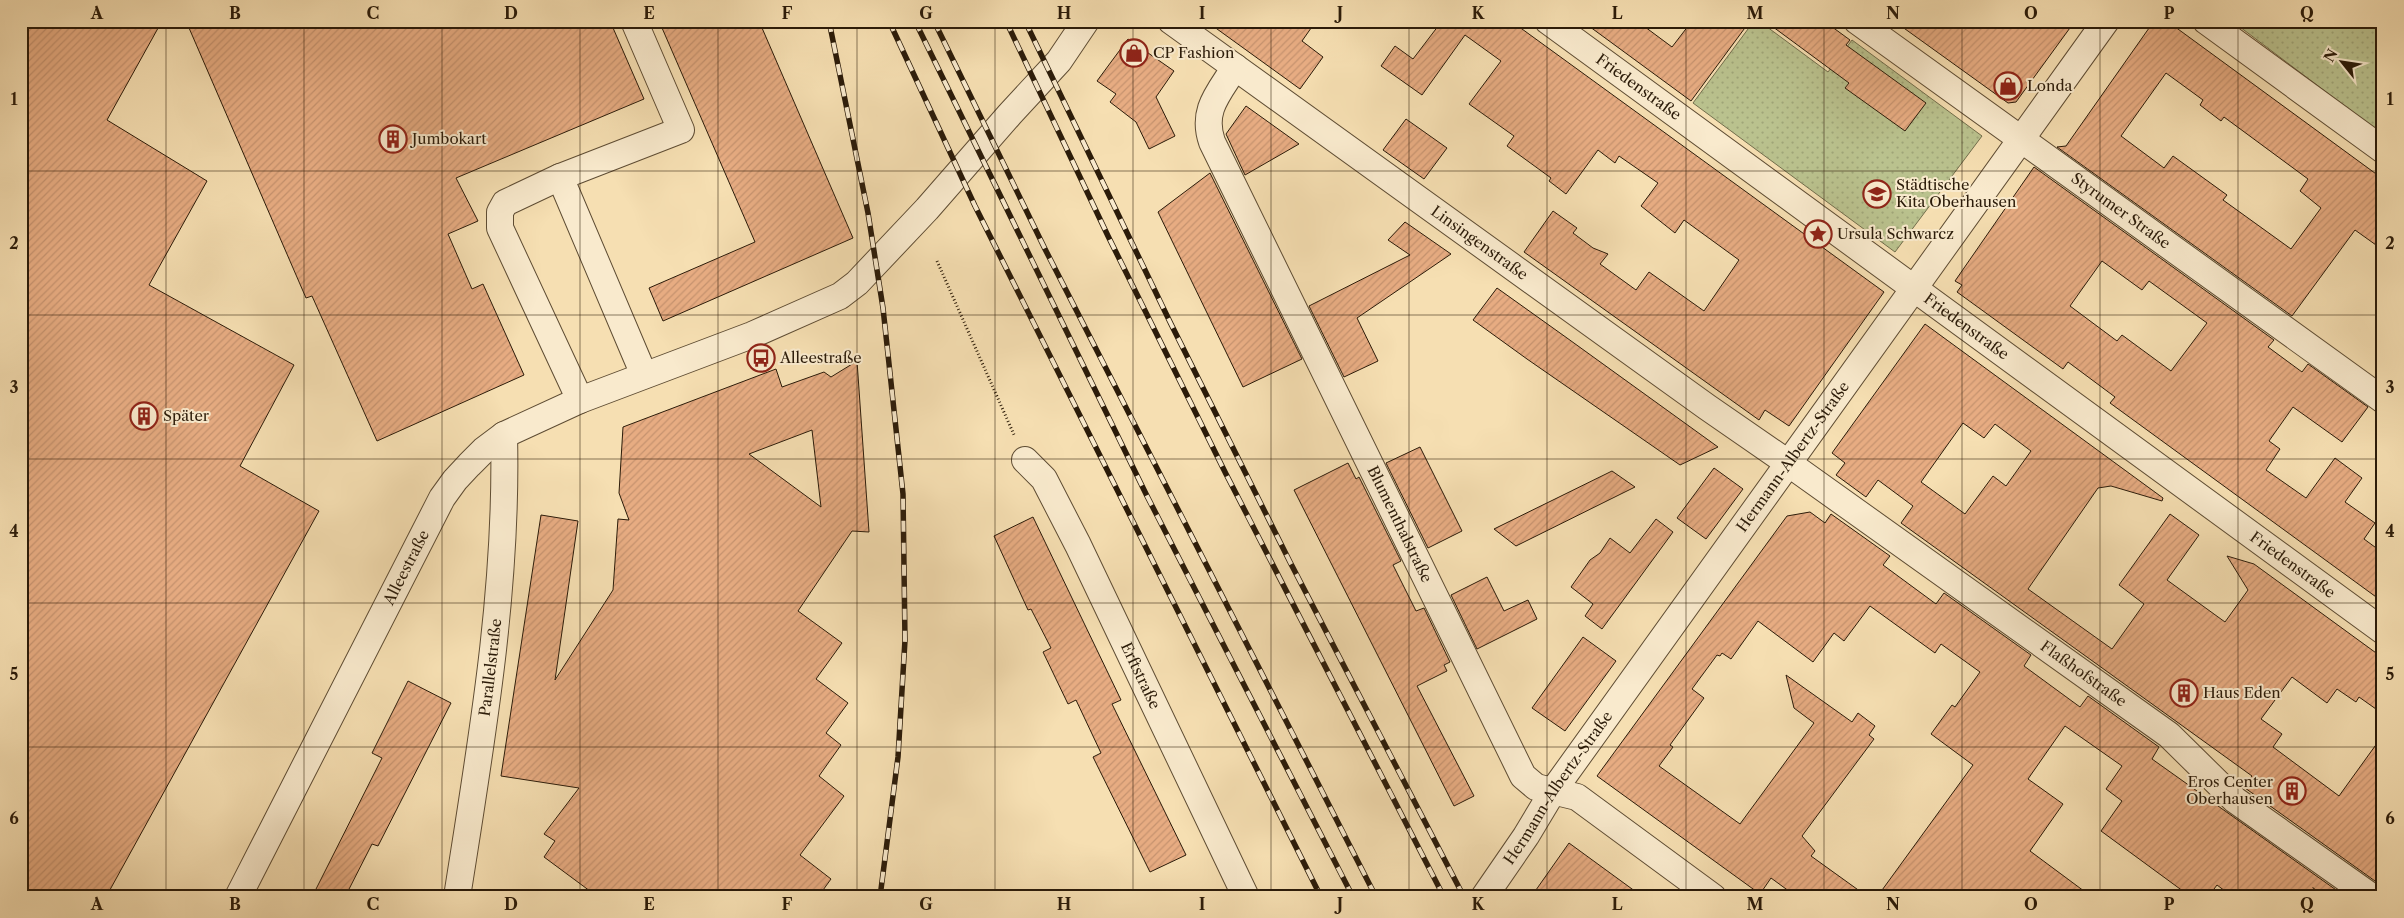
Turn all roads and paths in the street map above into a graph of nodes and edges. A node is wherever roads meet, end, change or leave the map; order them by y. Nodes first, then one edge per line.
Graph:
1 (634, 21) edge
2 (1171, 21) edge
3 (1548, 21) edge
4 (1858, 21) edge
5 (2106, 21) edge
6 (2206, 21) edge
7 (1080, 31) edge
8 (1234, 67) junction
9 (2021, 138) junction
10 (2383, 150) edge
11 (560, 178) junction
12 (937, 261) dead end
13 (1914, 288) junction
14 (644, 375) junction
15 (580, 400) junction
16 (2383, 400) edge
17 (504, 435) junction
18 (1025, 460) joint
19 (1788, 462) junction
20 (2383, 631) edge
21 (1553, 791) junction
22 (238, 897) edge
23 (457, 897) edge
24 (1246, 897) edge
25 (1484, 897) edge
26 (1713, 897) edge
27 (2372, 897) edge

1 - 11 street
2 - 8 street, Linsingenstraße
3 - 13 street, Friedenstraße
4 - 9 street, Styrumer Straße
5 - 9 street, Hermann-Albertz-Straße
6 - 10 street
7 - 14 street, Alleestraße
8 - 19 street, Linsingenstraße
8 - 21 street, Blumenthalstraße
9 - 13 street, Hermann-Albertz-Straße
9 - 16 street, Styrumer Straße
11 - 14 street
11 - 15 street
12 - 18 path
13 - 19 street, Hermann-Albertz-Straße
13 - 20 street, Friedenstraße
14 - 15 street, Alleestraße
15 - 17 street, Alleestraße
17 - 22 street, Alleestraße
17 - 23 street, Parallelstraße
18 - 24 street, Erftstraße
19 - 21 street, Hermann-Albertz-Straße
19 - 27 street, Flaßhofstraße
21 - 25 street, Hermann-Albertz-Straße
21 - 26 street, Blumenthalstraße

